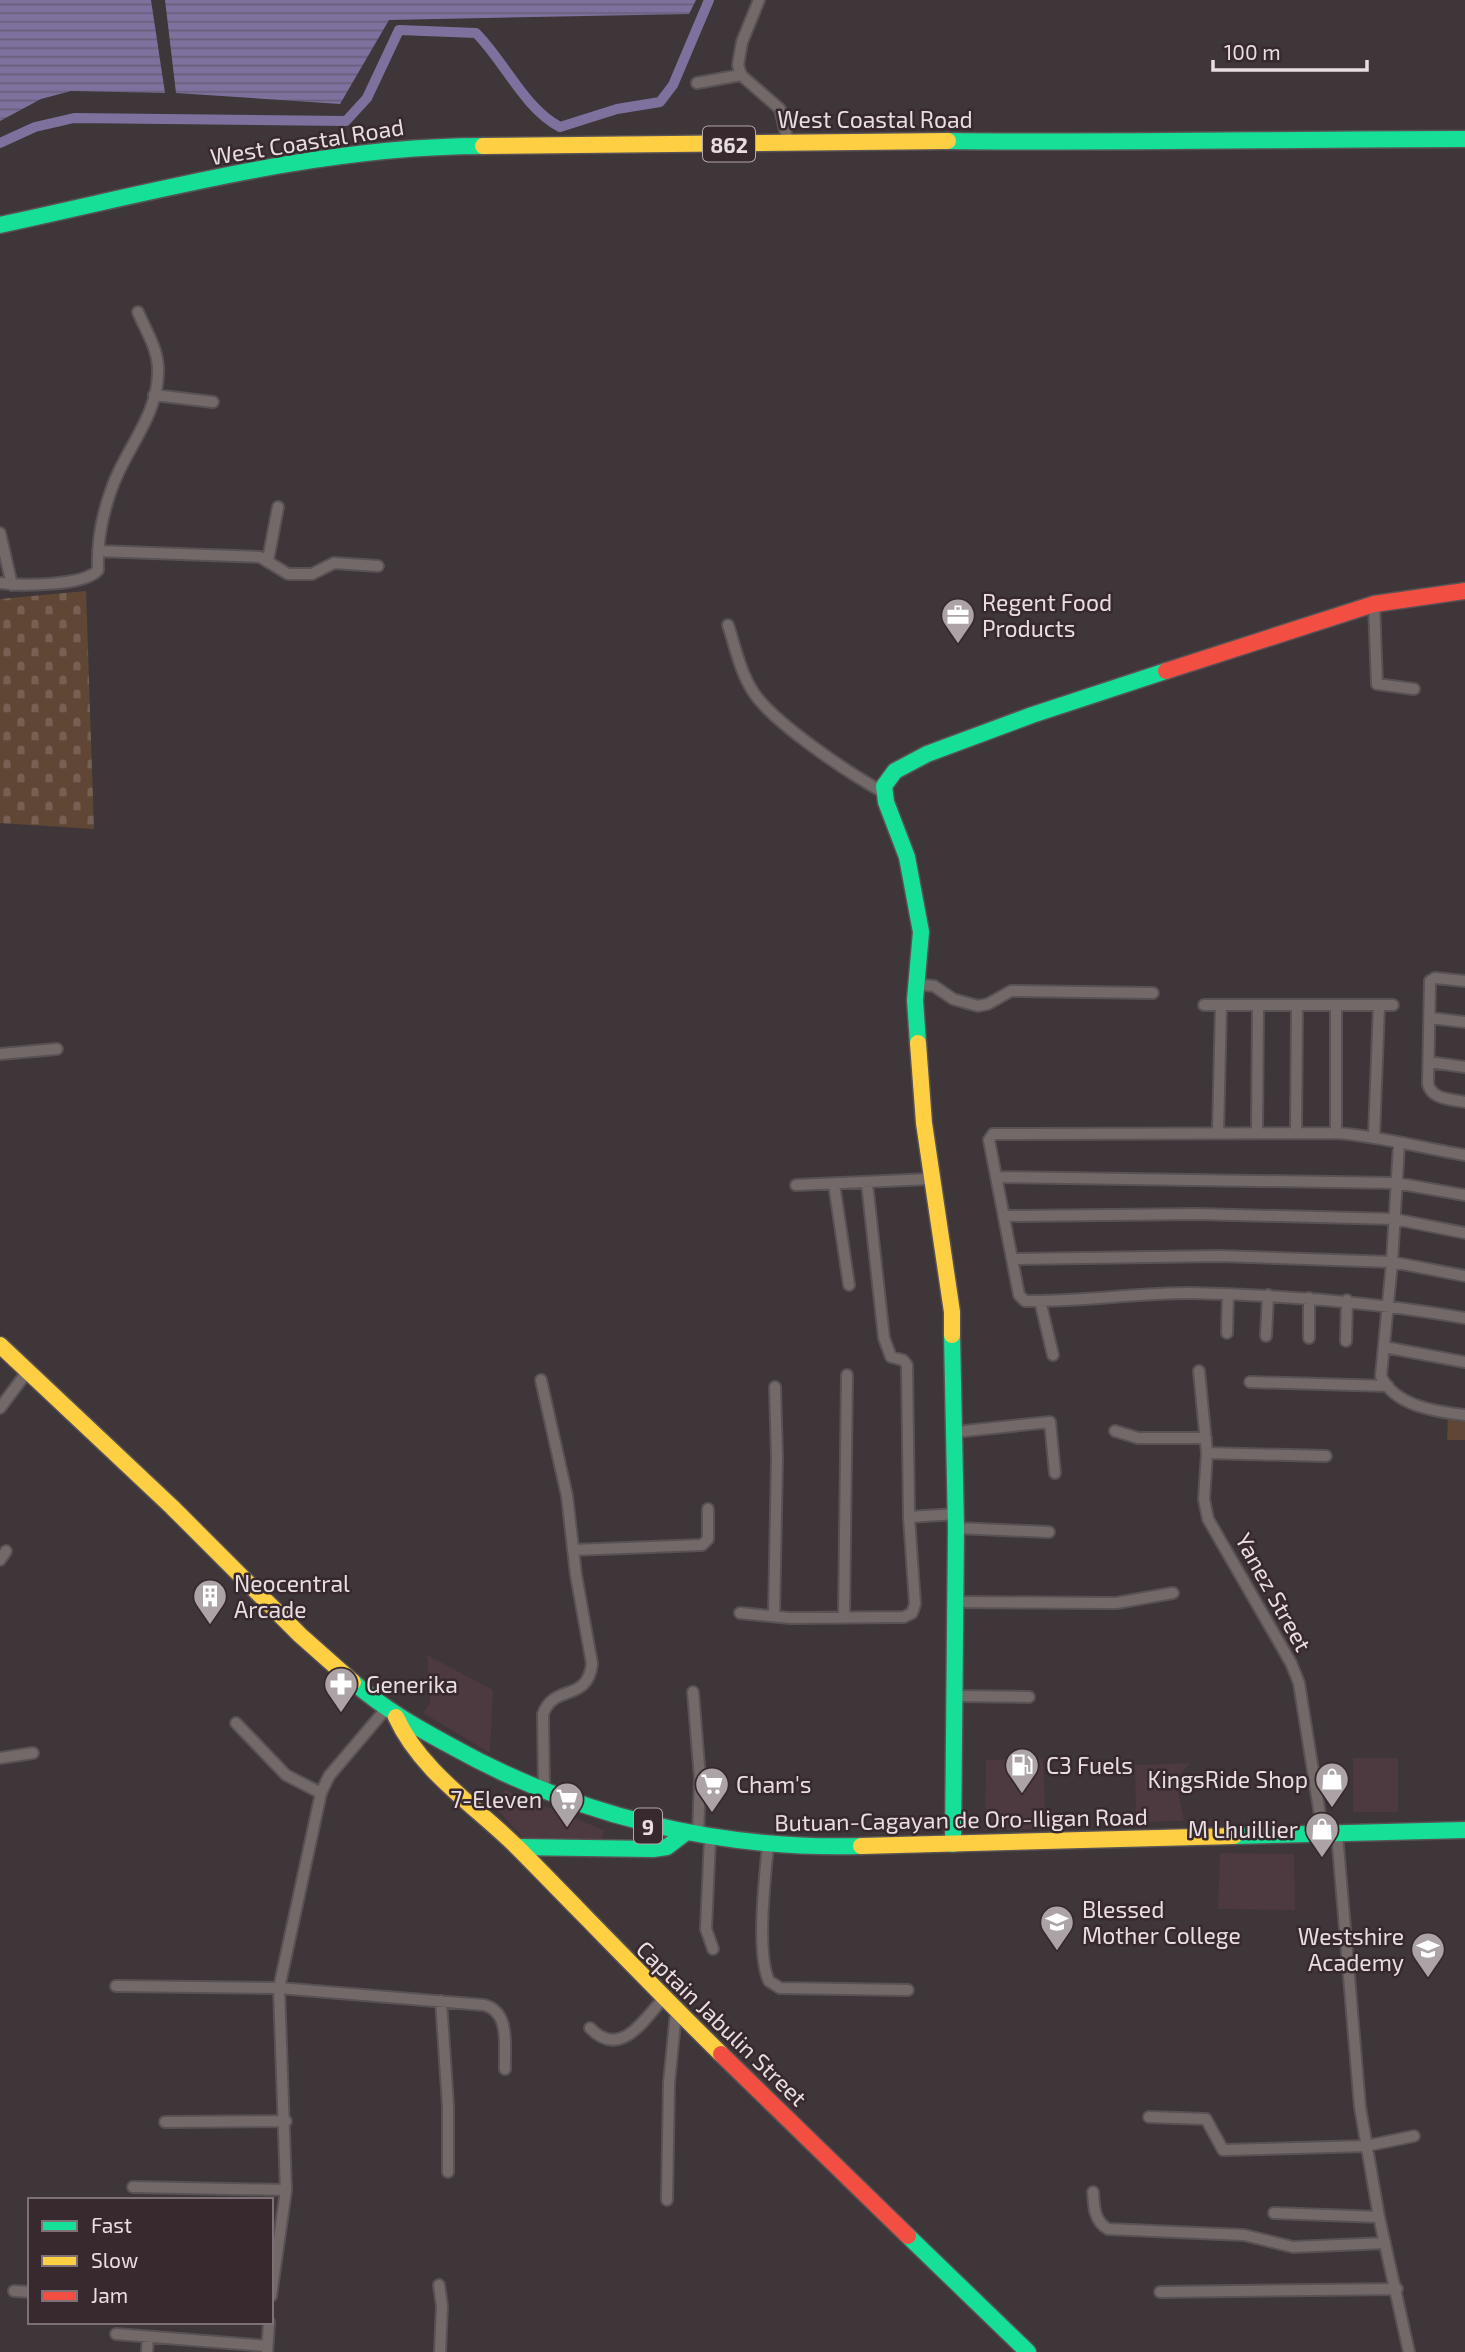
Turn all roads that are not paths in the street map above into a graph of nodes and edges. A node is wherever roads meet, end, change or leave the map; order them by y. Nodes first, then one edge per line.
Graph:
1 (759, 0) edge
2 (741, 75) junction
3 (697, 83) dead end
4 (1465, 139) edge
5 (788, 142) junction
6 (0, 225) edge
7 (138, 312) dead end
8 (154, 395) junction
9 (213, 402) dead end
10 (278, 507) dead end
11 (0, 533) edge
12 (98, 551) junction
13 (268, 560) junction
14 (378, 566) dead end
15 (0, 583) edge
16 (12, 585) junction
17 (1465, 591) edge
18 (1374, 604) junction
19 (728, 625) dead end
20 (1414, 689) dead end
21 (883, 792) junction
22 (1465, 981) edge
23 (915, 984) junction
24 (1153, 993) dead end
25 (1393, 1005) dead end
26 (1204, 1006) dead end
27 (1221, 1006) junction
28 (1258, 1006) junction
29 (1336, 1006) junction
30 (1379, 1006) junction
31 (1297, 1007) junction
32 (1430, 1018) junction
33 (1465, 1022) edge
34 (57, 1049) dead end
35 (0, 1054) edge
36 (1429, 1062) junction
37 (1465, 1067) edge
38 (1465, 1102) edge
39 (1218, 1132) junction
40 (1257, 1132) junction
41 (1296, 1133) junction
42 (1336, 1133) junction
43 (1374, 1136) junction
44 (1399, 1144) junction
45 (1465, 1155) edge
46 (996, 1177) junction
47 (930, 1179) junction
48 (867, 1183) junction
49 (1396, 1183) junction
50 (834, 1184) junction
51 (796, 1185) dead end
52 (1465, 1195) edge
53 (1004, 1216) junction
54 (1394, 1219) junction
55 (1465, 1234) edge
56 (1013, 1259) junction
57 (1392, 1262) junction
58 (1465, 1276) edge
59 (849, 1285) dead end
60 (1228, 1295) junction
61 (1268, 1295) junction
62 (1309, 1298) junction
63 (1347, 1300) junction
64 (1040, 1301) junction
65 (1387, 1304) junction
66 (1465, 1318) edge
67 (1227, 1334) dead end
68 (1266, 1336) dead end
69 (1309, 1338) dead end
70 (1346, 1341) dead end
71 (0, 1345) edge
72 (1384, 1348) junction
73 (1054, 1355) dead end
74 (1465, 1362) edge
75 (1199, 1371) dead end
76 (27, 1372) junction
77 (847, 1375) dead end
78 (541, 1380) dead end
79 (1250, 1382) dead end
80 (1388, 1386) junction
81 (775, 1387) dead end
82 (0, 1408) edge
83 (1465, 1415) edge
84 (1115, 1431) dead end
85 (955, 1432) junction
86 (1206, 1438) junction
87 (1207, 1453) junction
88 (1326, 1456) dead end
89 (1055, 1473) dead end
90 (708, 1509) dead end
91 (909, 1517) junction
92 (956, 1521) junction
93 (1049, 1532) dead end
94 (573, 1550) junction
95 (1173, 1592) dead end
96 (956, 1602) junction
97 (740, 1613) dead end
98 (774, 1616) junction
99 (844, 1617) junction
100 (693, 1692) dead end
101 (955, 1696) junction
102 (1029, 1697) dead end
103 (391, 1714) junction
104 (236, 1723) dead end
105 (33, 1753) dead end
106 (0, 1759) edge
107 (544, 1791) junction
108 (321, 1793) junction
109 (1465, 1830) edge
110 (1330, 1834) junction
111 (697, 1836) junction
112 (953, 1843) junction
113 (768, 1845) junction
114 (517, 1847) junction
115 (713, 1949) dead end
116 (116, 1986) dead end
117 (279, 1988) junction
118 (908, 1990) dead end
119 (663, 1999) junction
120 (441, 2001) junction
121 (676, 2012) junction
122 (590, 2028) dead end
123 (505, 2069) dead end
124 (1149, 2117) dead end
125 (165, 2122) dead end
126 (286, 2122) junction
127 (1414, 2136) dead end
128 (1366, 2146) junction
129 (448, 2172) dead end
130 (133, 2187) dead end
131 (286, 2190) junction
132 (1093, 2192) dead end
133 (667, 2200) dead end
134 (1274, 2213) dead end
135 (1379, 2217) junction
136 (1385, 2243) junction
137 (273, 2259) edge
138 (439, 2285) dead end
139 (1397, 2289) junction
140 (14, 2291) dead end
141 (28, 2292) edge
142 (1160, 2292) dead end
143 (269, 2324) edge
144 (116, 2333) dead end
145 (148, 2337) junction
146 (267, 2349) edge
147 (146, 2352) edge
148 (440, 2352) edge
149 (1028, 2352) edge
150 (1409, 2352) edge

1 - 2 street
2 - 3 street
2 - 5 street
4 - 5 main road, West Coastal Road / 862
5 - 6 main road, West Coastal Road / 862
7 - 8 street
8 - 9 street
8 - 12 street
10 - 13 street
11 - 16 street
12 - 13 street
12 - 16 street
13 - 14 street
15 - 16 street
17 - 18 main road
18 - 20 street
18 - 21 main road
19 - 21 street
21 - 23 main road
22 - 32 street
23 - 24 street
23 - 47 main road
25 - 30 street
26 - 27 street
27 - 28 street
27 - 39 street
28 - 31 street
28 - 40 street
29 - 30 street
29 - 31 street
29 - 42 street
30 - 43 street
31 - 41 street
32 - 33 street
32 - 36 street
34 - 35 street
36 - 37 street
36 - 38 street
39 - 40 street
39 - 46 street
40 - 41 street
41 - 42 street
42 - 43 street
43 - 44 street
44 - 45 street
44 - 49 street
46 - 49 street
46 - 53 street
47 - 48 street
47 - 85 main road
48 - 50 street
48 - 91 street
49 - 52 street
49 - 54 street
50 - 51 street
50 - 59 street
53 - 54 street
53 - 56 street
54 - 55 street
54 - 57 street
56 - 57 street
56 - 64 street
57 - 58 street
57 - 65 street
60 - 61 street
60 - 64 street
60 - 67 street
61 - 62 street
61 - 68 street
62 - 63 street
62 - 69 street
63 - 65 street
63 - 70 street
64 - 73 street
65 - 66 street
65 - 72 street
71 - 76 main road, Butuan-Cagayan de Oro-Iligan Road / 9
72 - 74 street
72 - 80 street
75 - 86 street, Yanez Street
76 - 82 street
76 - 103 main road, Butuan-Cagayan de Oro-Iligan Road / 9
77 - 99 street
78 - 94 street
79 - 80 street
80 - 83 street
81 - 98 street
84 - 86 street
85 - 89 street
85 - 92 main road
86 - 87 street, Yanez Street
87 - 88 street
87 - 110 street, Yanez Street
90 - 94 street
91 - 92 street
91 - 99 street
92 - 93 street
92 - 96 main road
94 - 107 street
95 - 96 street
96 - 101 main road
97 - 98 street
98 - 99 street
100 - 111 street
101 - 102 street
101 - 112 main road
103 - 107 main road, Butuan-Cagayan de Oro-Iligan Road / 9
103 - 108 street
103 - 114 main road, Captain Jabulin Street
104 - 108 street
105 - 106 street
107 - 111 main road, Butuan-Cagayan de Oro-Iligan Road / 9
108 - 117 street
109 - 110 main road, Butuan-Cagayan de Oro-Iligan Road / 9
110 - 112 main road, Butuan-Cagayan de Oro-Iligan Road / 9
110 - 128 street, Yanez Street
111 - 113 main road, Butuan-Cagayan de Oro-Iligan Road / 9
111 - 114 main road
111 - 115 street
112 - 113 main road, Butuan-Cagayan de Oro-Iligan Road / 9
113 - 118 street
114 - 119 main road, Captain Jabulin Street
116 - 117 street
117 - 120 street
117 - 126 street
119 - 121 main road, Captain Jabulin Street
119 - 122 street
120 - 123 street
120 - 129 street
121 - 133 street
121 - 149 main road, Captain Jabulin Street
124 - 128 street
125 - 126 street
126 - 131 street
127 - 128 street
128 - 135 street, Yanez Street
130 - 131 street
131 - 137 street
132 - 136 street
134 - 135 street
135 - 136 street, Yanez Street
136 - 139 street, Yanez Street
138 - 148 street
139 - 142 street
139 - 150 street, Yanez Street
140 - 141 street
143 - 146 street
144 - 145 street
145 - 146 street
145 - 147 street

